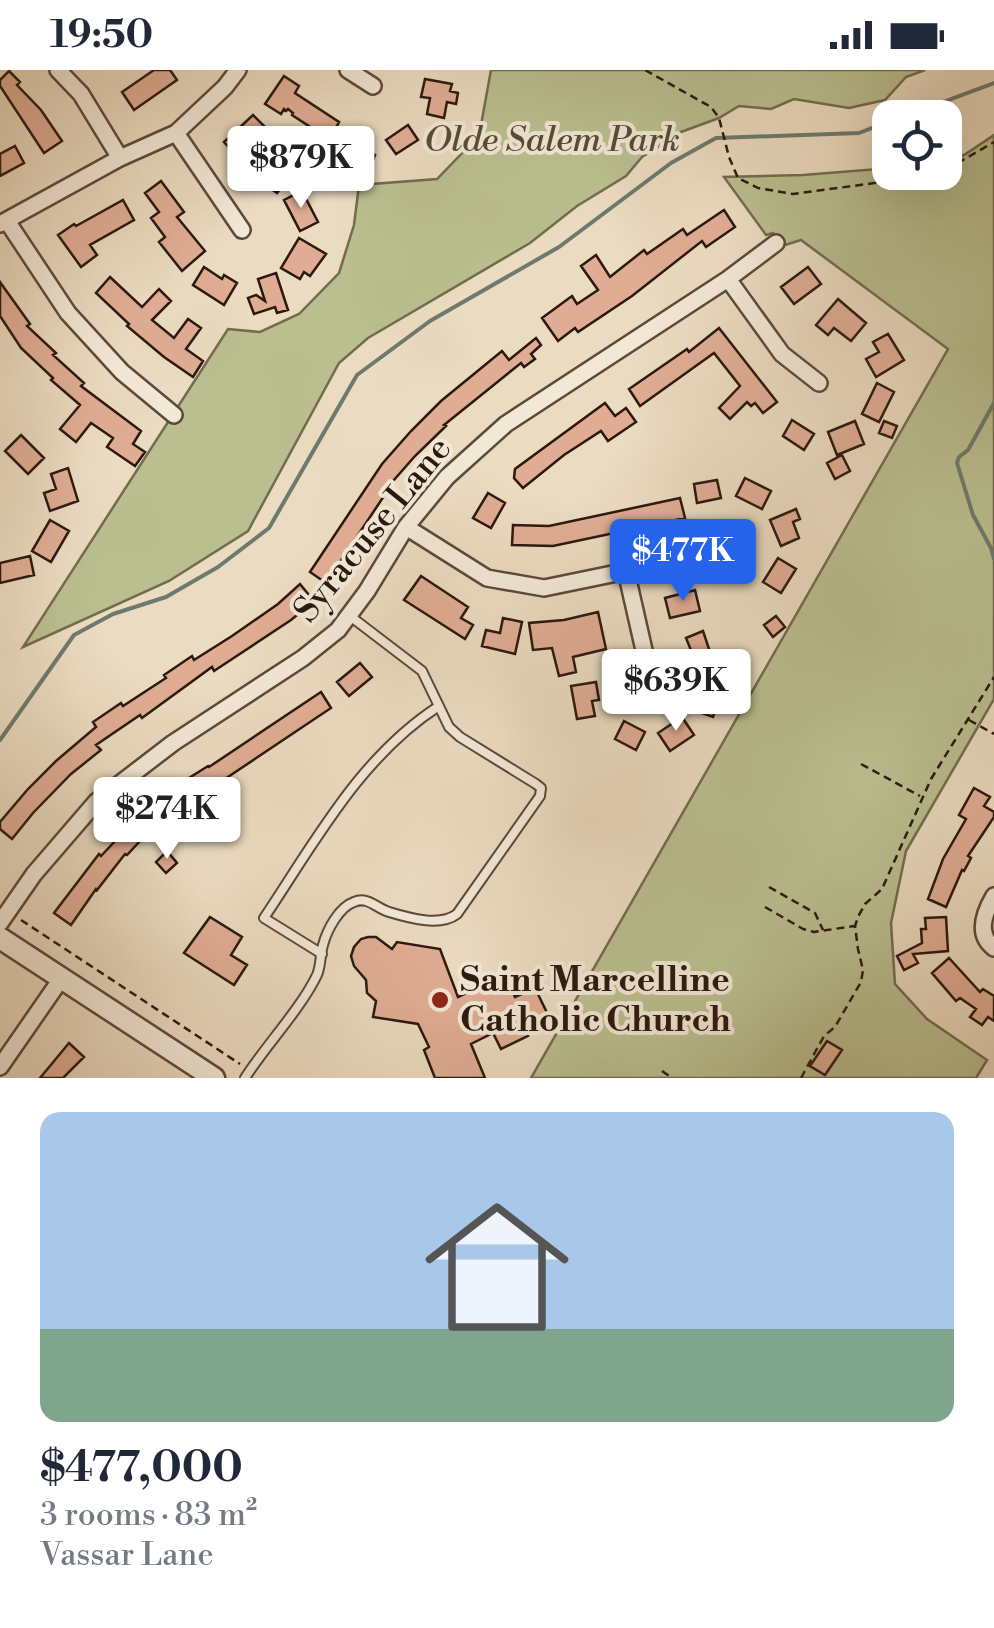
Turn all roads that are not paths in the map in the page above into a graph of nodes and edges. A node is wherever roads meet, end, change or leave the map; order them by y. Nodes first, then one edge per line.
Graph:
1 (58, 70) edge
2 (238, 70) edge
3 (348, 70) edge
4 (373, 86) dead end
5 (176, 133) junction
6 (120, 158) junction
7 (4, 223) edge
8 (242, 230) dead end
9 (776, 244) dead end
10 (728, 279) junction
11 (819, 383) dead end
12 (174, 415) dead end
13 (406, 527) junction
14 (730, 550) dead end
15 (626, 571) junction
16 (350, 616) junction
17 (651, 681) dead end
18 (439, 706) junction
19 (994, 896) edge
20 (4, 917) edge
21 (0, 938) edge
22 (994, 948) edge
23 (322, 954) junction
24 (61, 978) junction
25 (0, 1068) edge
26 (248, 1074) edge
27 (214, 1078) edge

1 - 6 street
2 - 5 street
3 - 4 street
5 - 6 street
5 - 8 street
6 - 7 street
7 - 12 street
9 - 10 street, Syracuse Lane
10 - 11 street
10 - 13 street, Syracuse Lane
13 - 15 street
13 - 16 street, Syracuse Lane
14 - 15 street
15 - 17 street
16 - 18 lane
16 - 20 street, Syracuse Lane
18 - 23 lane
18 - 23 lane
19 - 22 street
21 - 24 street
23 - 26 lane
24 - 25 street
24 - 27 street

